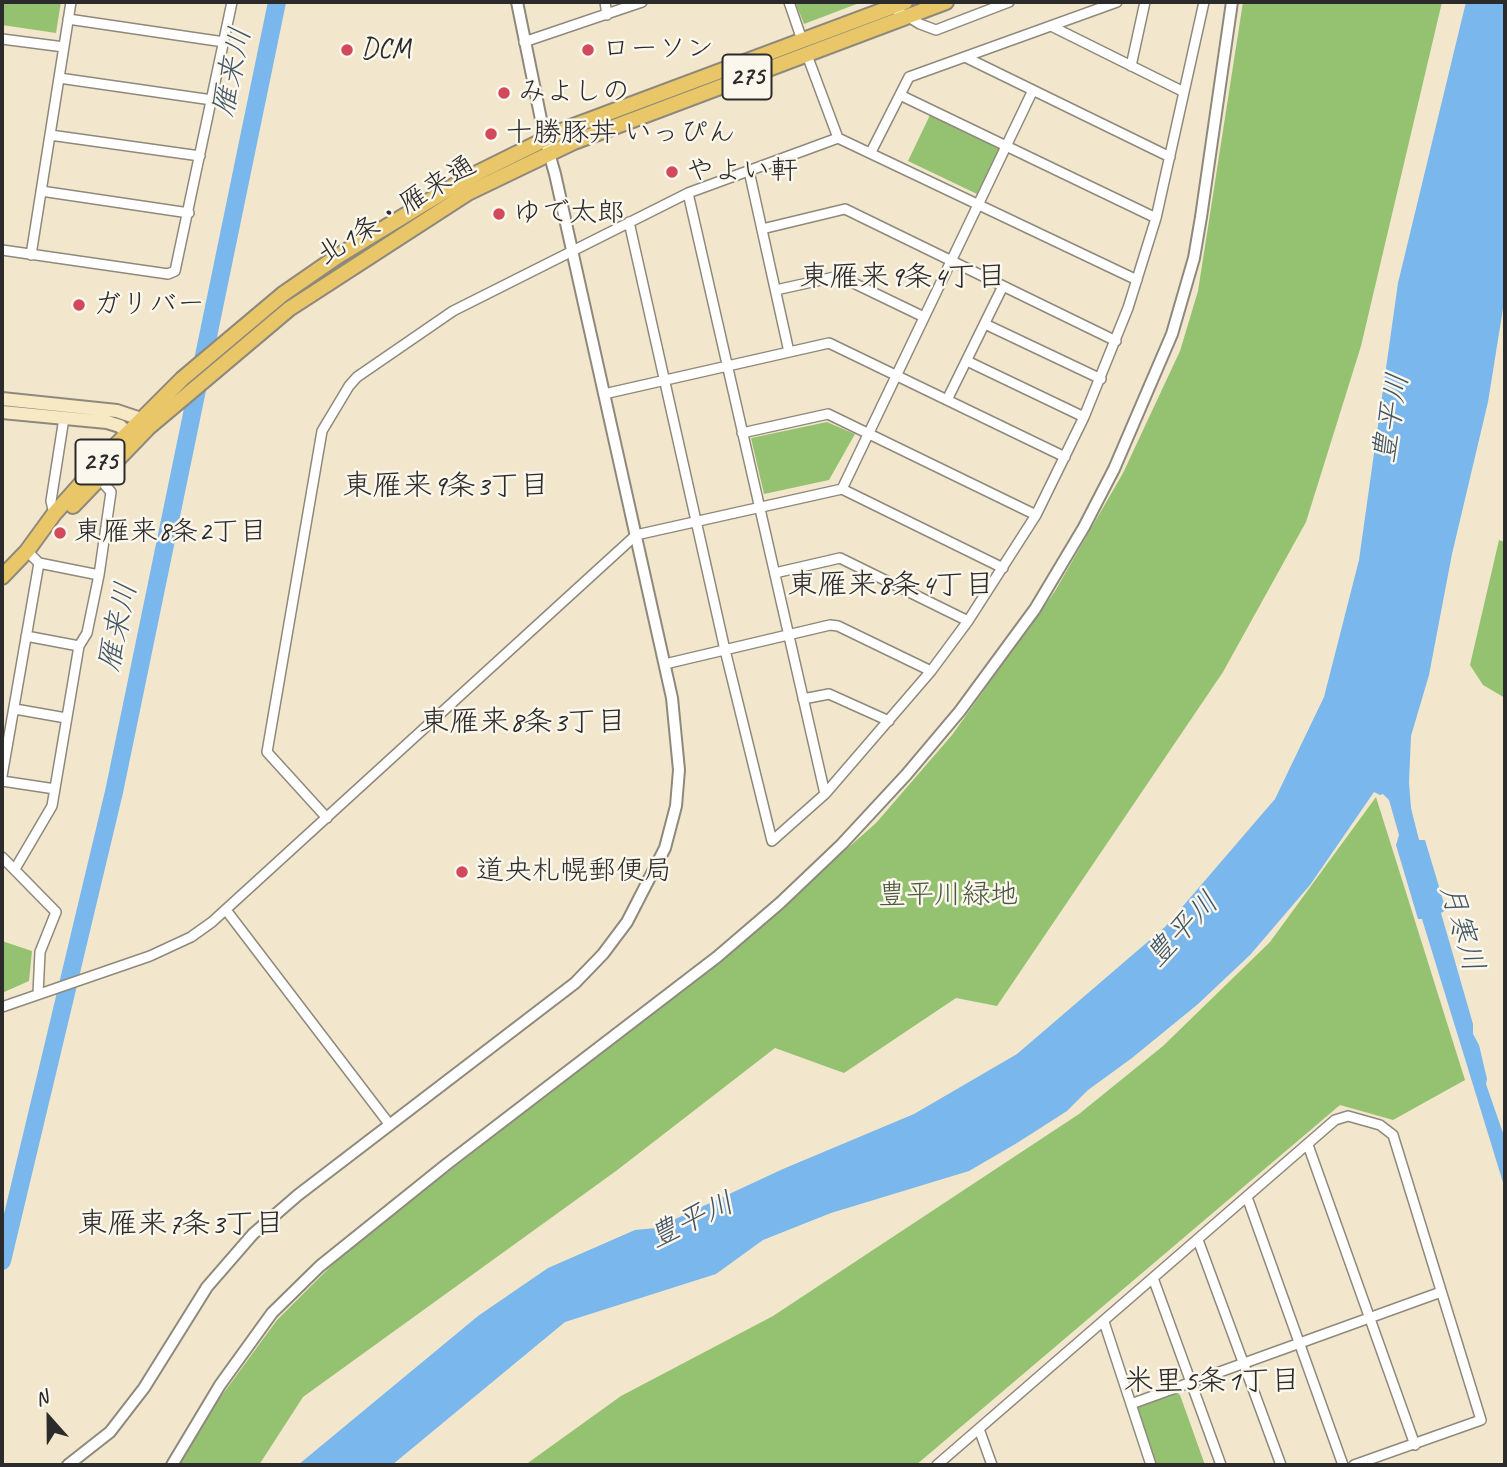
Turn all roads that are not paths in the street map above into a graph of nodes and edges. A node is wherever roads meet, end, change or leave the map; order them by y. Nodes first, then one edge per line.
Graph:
1 (71, 2) edge
2 (232, 2) edge
3 (517, 2) edge
4 (605, 2) edge
5 (642, 2) edge
6 (789, 2) edge
7 (946, 2) edge
8 (1009, 2) edge
9 (1117, 2) edge
10 (1145, 2) edge
11 (1204, 2) edge
12 (1232, 2) edge
13 (898, 6) edge
14 (607, 15) junction
15 (68, 19) junction
16 (1051, 26) junction
17 (2, 40) edge
18 (802, 40) junction
19 (524, 41) junction
20 (223, 42) junction
21 (64, 47) junction
22 (807, 55) junction
23 (965, 57) junction
24 (1130, 66) junction
25 (59, 78) junction
26 (1033, 90) junction
27 (1184, 92) junction
28 (900, 95) junction
29 (212, 100) junction
30 (50, 135) junction
31 (838, 138) junction
32 (545, 139) junction
33 (1006, 146) junction
34 (871, 152) junction
35 (549, 154) junction
36 (200, 156) junction
37 (1170, 157) junction
38 (748, 171) junction
39 (41, 191) junction
40 (688, 193) junction
41 (978, 204) junction
42 (189, 213) junction
43 (1156, 218) junction
44 (629, 222) junction
45 (762, 229) junction
46 (2, 250) edge
47 (571, 250) junction
48 (32, 254) junction
49 (950, 261) junction
50 (1137, 279) junction
51 (1003, 286) junction
52 (776, 290) junction
53 (924, 317) junction
54 (985, 324) junction
55 (1116, 341) junction
56 (789, 352) junction
57 (967, 361) junction
58 (727, 366) junction
59 (895, 375) junction
60 (1101, 379) junction
61 (664, 381) junction
62 (604, 394) junction
63 (2, 399) edge
64 (947, 400) junction
65 (2, 412) edge
66 (1084, 417) junction
67 (64, 418) junction
68 (145, 423) junction
69 (742, 433) junction
70 (867, 433) junction
71 (132, 437) junction
72 (1065, 457) junction
73 (99, 478) junction
74 (842, 489) junction
75 (760, 508) junction
76 (54, 514) junction
77 (1036, 515) junction
78 (697, 522) junction
79 (636, 535) junction
80 (27, 551) junction
81 (39, 564) junction
82 (1003, 568) junction
83 (4, 569) edge
84 (775, 573) junction
85 (99, 575) junction
86 (968, 621) junction
87 (26, 636) junction
88 (788, 636) junction
89 (79, 646) junction
90 (725, 650) junction
91 (665, 664) junction
92 (931, 671) junction
93 (803, 699) junction
94 (15, 709) junction
95 (66, 718) junction
96 (889, 721) junction
97 (2, 779) edge
98 (55, 789) junction
99 (825, 794) junction
100 (327, 818) junction
101 (2, 857) edge
102 (15, 869) junction
103 (226, 910) junction
104 (38, 994) junction
105 (2, 1007) edge
106 (390, 1125) junction
107 (1308, 1145) junction
108 (1247, 1197) junction
109 (1198, 1240) junction
110 (1153, 1278) junction
111 (1441, 1292) junction
112 (1370, 1318) junction
113 (1104, 1322) junction
114 (1300, 1344) junction
115 (1243, 1363) junction
116 (1190, 1382) junction
117 (1131, 1404) junction
118 (979, 1429) junction
119 (1415, 1444) junction
120 (68, 1465) edge
121 (172, 1465) edge
122 (937, 1465) edge
123 (992, 1465) edge
124 (1151, 1465) edge
125 (1221, 1465) edge
126 (1281, 1465) edge
127 (1343, 1465) edge
128 (1354, 1465) edge

1 - 15 street
2 - 20 street
3 - 19 street
4 - 14 street
5 - 14 street
6 - 18 street
7 - 13 highway, 北1条・雁来通 / 275
8 - 13 street
9 - 16 street
10 - 24 street
11 - 27 street
12 - 121 street
13 - 18 highway, 北1条・雁来通 / 275
13 - 22 highway, 北1条・雁来通 / 275
14 - 19 street
15 - 20 street
15 - 21 street
16 - 23 street
16 - 24 street
17 - 21 street
18 - 32 highway, 北1条・雁来通 / 275
19 - 32 street
20 - 29 street
21 - 25 street
22 - 31 street
22 - 35 highway, 北1条・雁来通 / 275
23 - 26 street
23 - 28 street
24 - 27 street
25 - 29 street
25 - 30 street
26 - 33 street
26 - 37 street
27 - 37 street
28 - 33 street
28 - 34 street
29 - 36 street
30 - 36 street
30 - 39 street
31 - 34 street
31 - 38 street
32 - 35 street
32 - 68 highway, 北1条・雁来通 / 275
33 - 41 street
33 - 43 street
34 - 41 street
35 - 47 street
35 - 68 highway, 北1条・雁来通 / 275
36 - 42 street
37 - 43 street
38 - 40 street
38 - 45 street
39 - 42 street
39 - 48 street
40 - 44 street
40 - 58 street
41 - 49 street
41 - 50 street
42 - 48 street
43 - 50 street
44 - 47 street
44 - 61 street
45 - 49 street
45 - 52 street
46 - 48 street
47 - 62 street
47 - 100 street
49 - 51 street
49 - 53 street
50 - 55 street
51 - 54 street
51 - 55 street
52 - 53 street
52 - 56 street
53 - 59 street
54 - 57 street
54 - 60 street
55 - 60 street
56 - 58 street
56 - 59 street
57 - 64 street
57 - 66 street
58 - 61 street
58 - 69 street
59 - 64 street
59 - 70 street
60 - 66 street
61 - 62 street
61 - 78 street
62 - 79 street
63 - 68 main road
64 - 72 street
65 - 67 main road
66 - 72 street
67 - 71 main road
67 - 76 street
68 - 71 highway, 北1条・雁来通 / 275
69 - 70 street
69 - 75 street
70 - 74 street
70 - 77 street
71 - 73 highway, 北1条・雁来通 / 275
71 - 76 highway, 北1条・雁来通 / 275
72 - 77 street
73 - 80 highway, 北1条・雁来通 / 275
73 - 85 street
74 - 75 street
74 - 82 street
75 - 78 street
75 - 84 street
76 - 80 highway, 北1条・雁来通 / 275
77 - 82 street
78 - 79 street
78 - 90 street
79 - 91 street
79 - 100 street
80 - 81 street
80 - 83 highway, 北1条・雁来通 / 275
81 - 85 street
81 - 87 street
82 - 86 street
84 - 86 street
84 - 88 street
85 - 89 street
86 - 92 street
87 - 89 street
87 - 94 street
88 - 90 street
88 - 92 street
88 - 93 street
89 - 95 street
90 - 91 street
90 - 99 street
91 - 106 street
92 - 96 street
93 - 96 street
93 - 99 street
94 - 95 street
94 - 97 street
95 - 98 street
96 - 99 street
97 - 98 street
98 - 102 street
100 - 103 street
101 - 102 street
102 - 104 street
103 - 104 street
103 - 106 street
104 - 105 street
106 - 120 street
107 - 108 street
107 - 111 street
107 - 112 street
108 - 109 street
108 - 114 street
109 - 110 street
109 - 115 street
110 - 113 street
110 - 116 street
111 - 112 street
111 - 119 street
112 - 114 street
112 - 119 street
113 - 117 street
113 - 118 street
114 - 115 street
114 - 127 street
115 - 116 street
115 - 126 street
116 - 117 street
116 - 125 street
117 - 124 street
118 - 122 street
118 - 123 street
119 - 128 street

